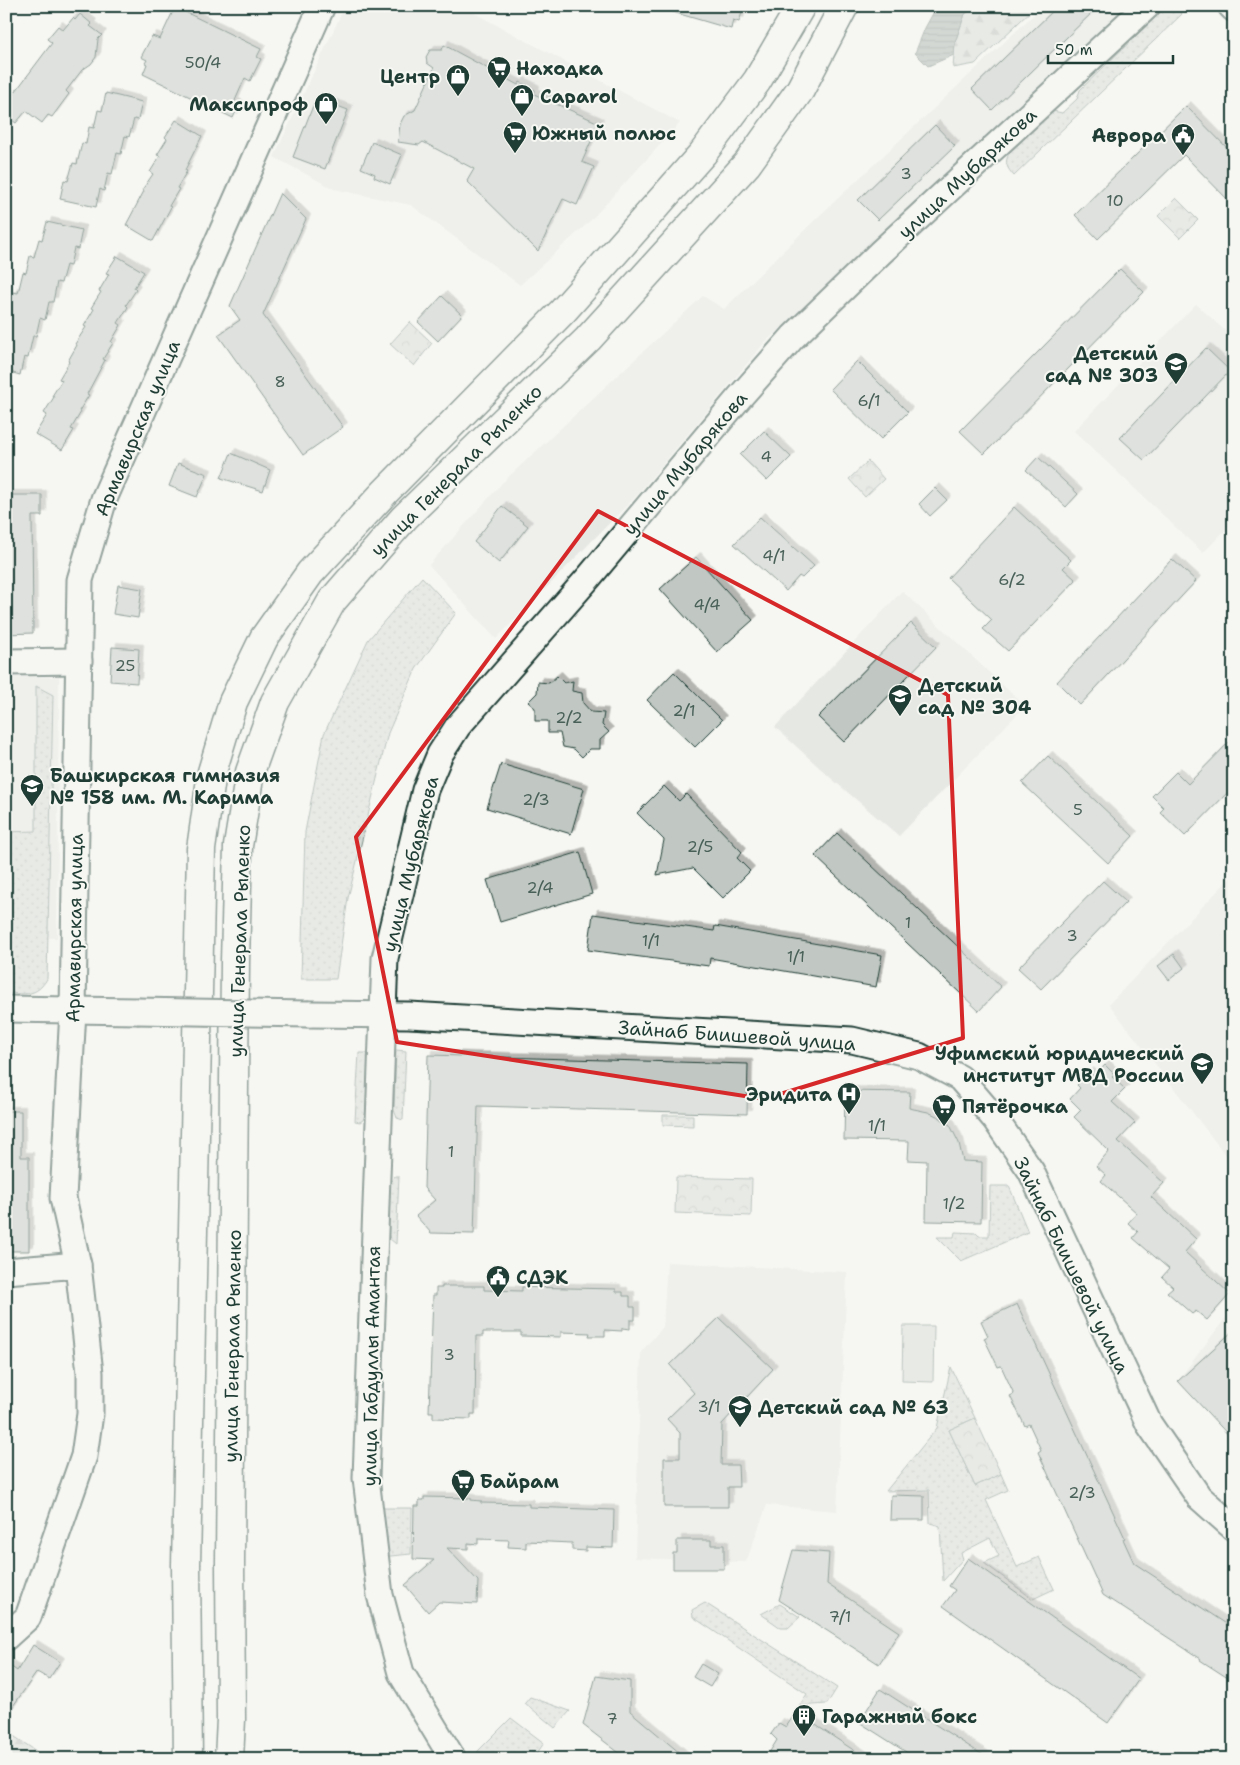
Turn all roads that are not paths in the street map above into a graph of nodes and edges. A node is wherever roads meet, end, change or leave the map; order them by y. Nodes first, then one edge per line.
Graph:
1 (322, 6) edge
2 (801, 6) edge
3 (844, 6) edge
4 (1147, 6) edge
5 (1231, 6) edge
6 (1234, 9) edge
7 (78, 661) junction
8 (6, 662) edge
9 (6, 1009) edge
10 (73, 1010) junction
11 (383, 1016) junction
12 (78, 1265) junction
13 (6, 1271) edge
14 (1234, 1528) edge
15 (6, 1637) edge
16 (187, 1676) junction
17 (173, 1759) edge
18 (188, 1759) edge
19 (229, 1759) edge
20 (453, 1759) edge

1 - 7 street, Армавирская улица
2 - 16 main road, улица Генерала Рыленко
3 - 19 main road, улица Генерала Рыленко
4 - 11 street, улица Мубарякова
5 - 6 street
7 - 8 street
7 - 10 street, Армавирская улица
9 - 10 street, Зайнаб Биишевой улица
10 - 11 street, Зайнаб Биишевой улица, bridge
10 - 12 street, Армавирская улица
11 - 14 street, Зайнаб Биишевой улица
11 - 20 street, улица Габдуллы Амантая
12 - 13 street
12 - 15 street, Армавирская улица
16 - 17 main road
16 - 18 main road, улица Генерала Рыленко

